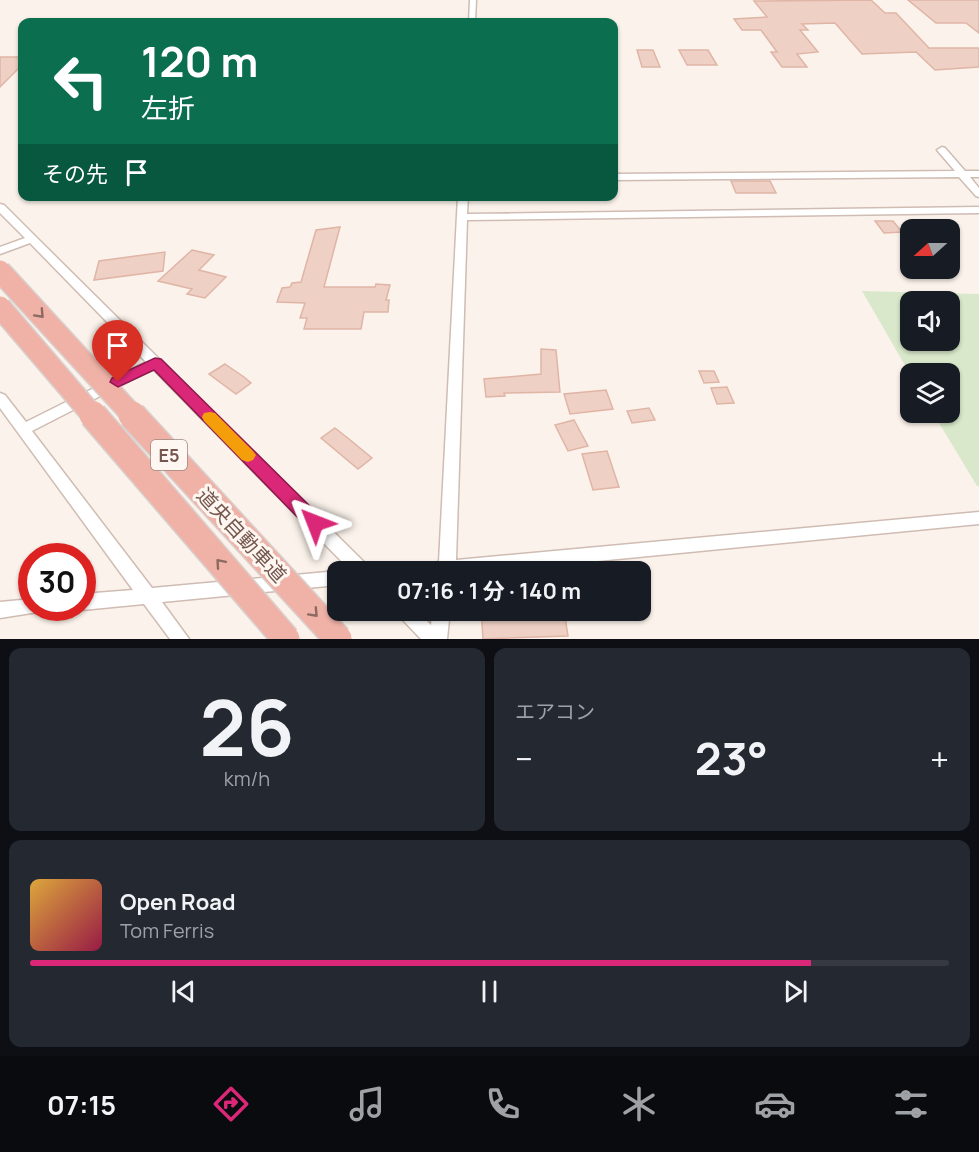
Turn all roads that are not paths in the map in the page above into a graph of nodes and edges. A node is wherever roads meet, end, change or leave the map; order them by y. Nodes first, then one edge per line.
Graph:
1 (473, 0) edge
2 (472, 18) edge
3 (942, 150) dead end
4 (962, 174) junction
5 (979, 174) edge
6 (618, 177) edge
7 (979, 194) edge
8 (463, 201) edge
9 (0, 207) edge
10 (979, 210) edge
11 (462, 217) junction
12 (32, 239) junction
13 (0, 251) edge
14 (0, 271) edge
15 (0, 307) edge
16 (155, 363) junction
17 (0, 398) edge
18 (24, 429) junction
19 (979, 518) edge
20 (352, 561) edge
21 (447, 561) edge
22 (530, 561) edge
23 (327, 579) edge
24 (146, 596) junction
25 (96, 601) edge
26 (18, 608) edge
27 (0, 610) edge
28 (415, 621) edge
29 (440, 621) edge
30 (180, 639) edge
31 (286, 639) edge
32 (338, 639) edge
33 (433, 639) edge
34 (438, 639) edge

1 - 2 street
3 - 4 street
4 - 5 street
4 - 6 street
4 - 7 street
8 - 11 street
9 - 12 street
10 - 11 street
11 - 21 street
12 - 13 street
12 - 16 street
14 -> 32 highway, 道央自動車道 / E5, bridge
31 -> 15 highway, 道央自動車道 / E5, bridge
16 - 18 street
16 - 20 street
17 - 18 street
18 - 24 street
19 - 22 street
23 - 24 street
24 - 25 street
24 - 30 street
26 - 27 street
28 - 33 street
29 - 34 street

